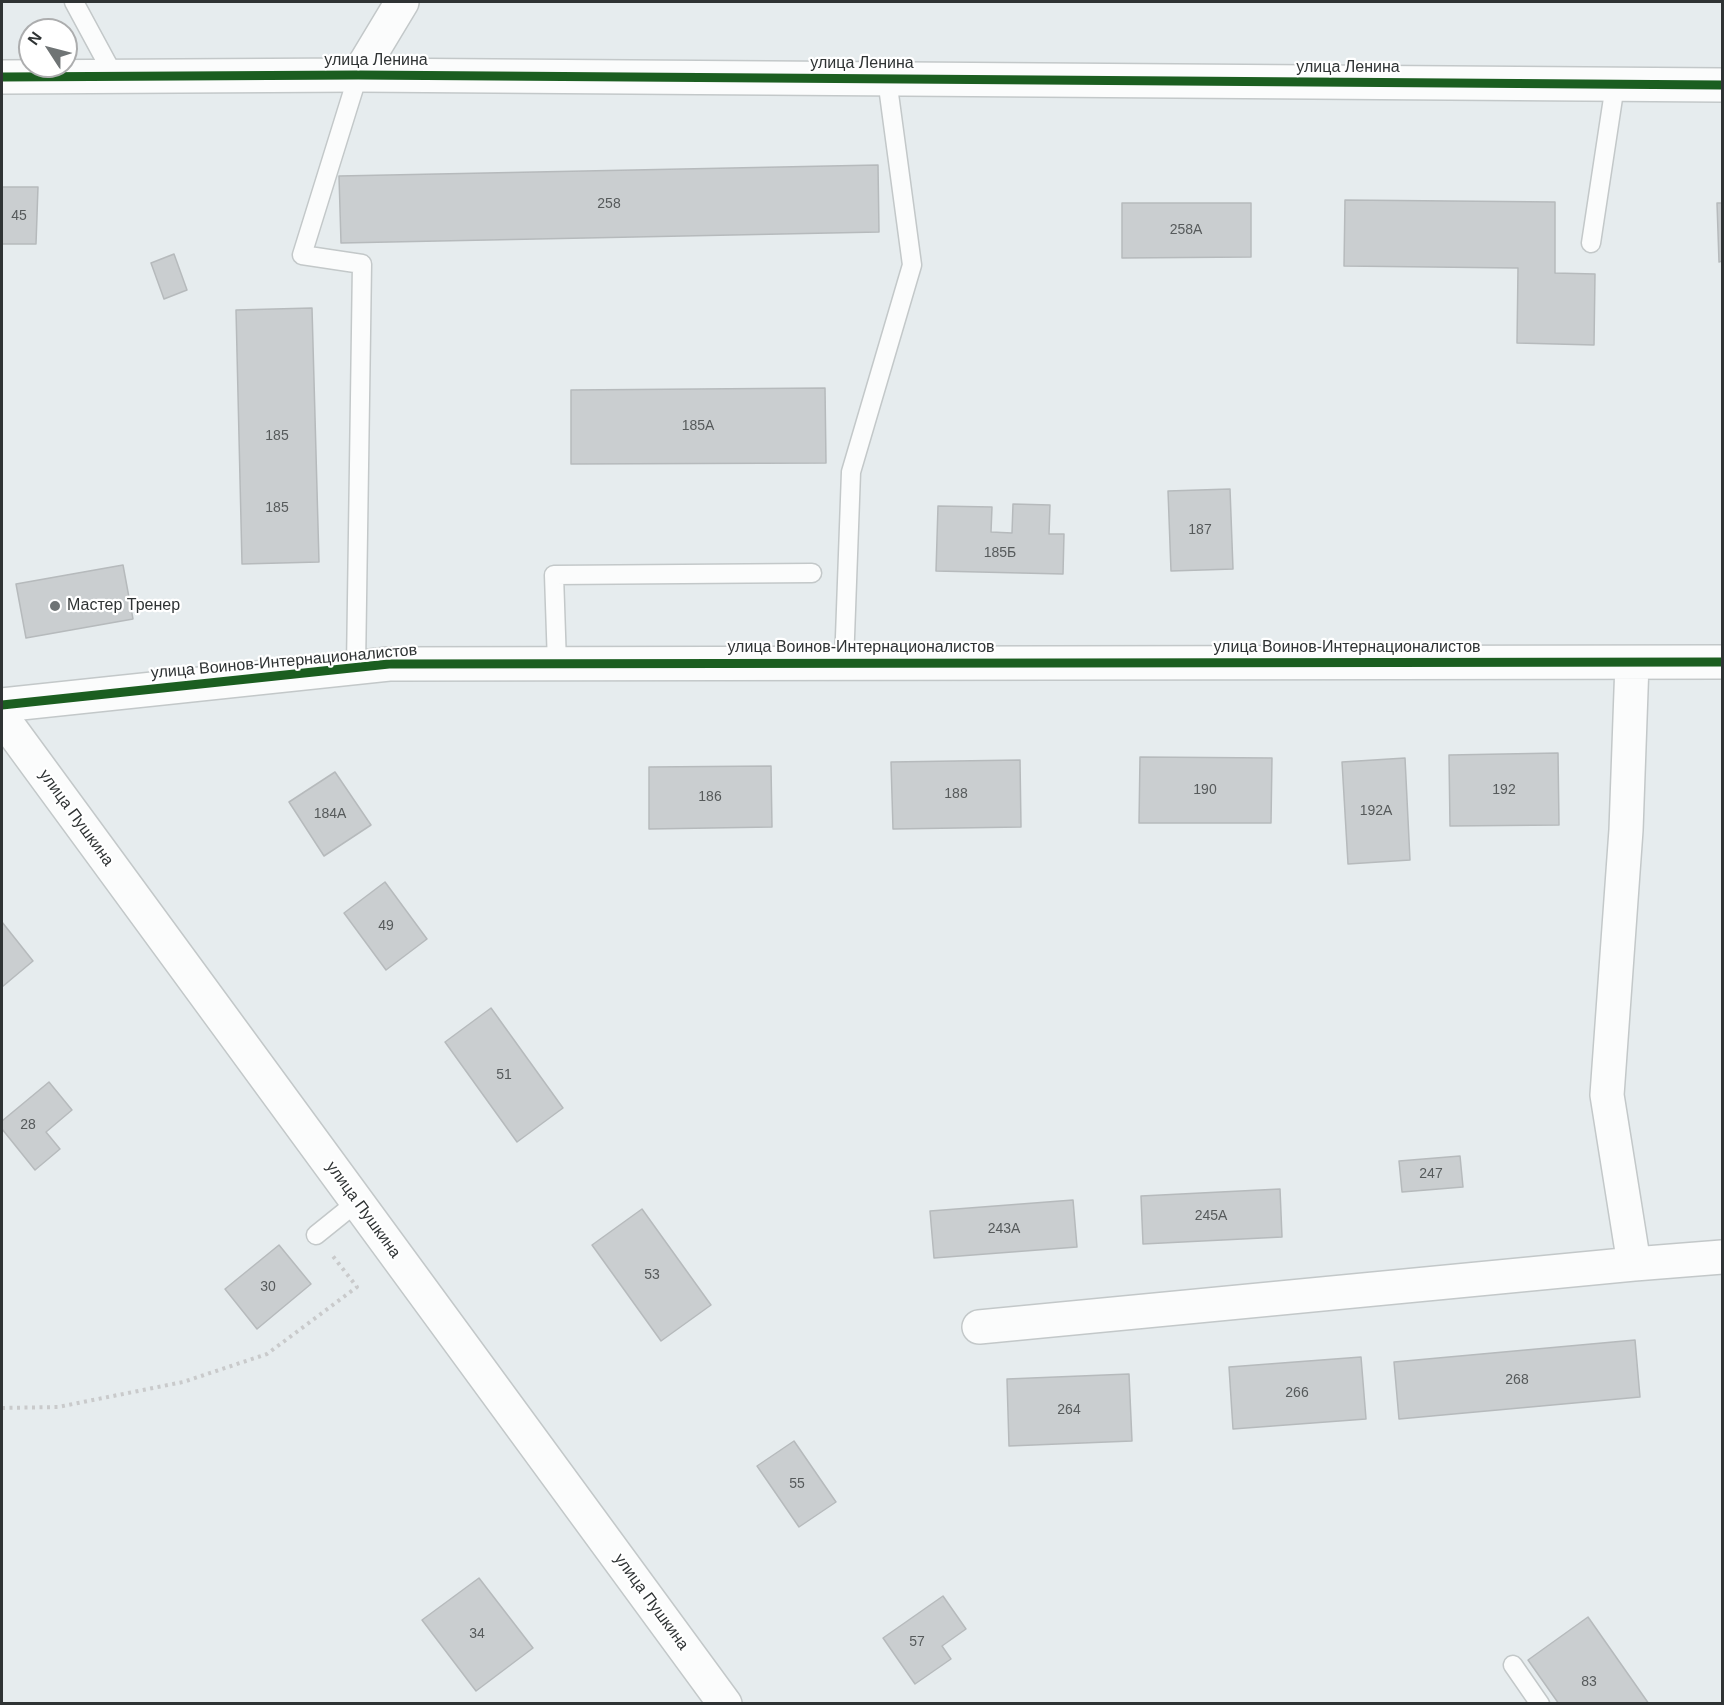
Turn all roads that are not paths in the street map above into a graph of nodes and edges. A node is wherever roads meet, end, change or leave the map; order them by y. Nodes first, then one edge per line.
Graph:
1 (74, 2) edge
2 (402, 2) edge
3 (358, 75) junction
4 (114, 76) junction
5 (2, 77) edge
6 (887, 80) junction
7 (1615, 85) junction
8 (1722, 85) edge
9 (1592, 243) dead end
10 (812, 573) dead end
11 (1722, 662) edge
12 (844, 663) junction
13 (1632, 663) junction
14 (557, 664) junction
15 (356, 668) junction
16 (2, 705) edge
17 (2, 717) edge
18 (357, 1202) junction
19 (316, 1235) road end
20 (1722, 1257) edge
21 (1634, 1264) junction
22 (979, 1327) dead end
23 (1513, 1665) dead end
24 (725, 1704) edge
25 (1540, 1704) edge

1 - 4 lane
2 - 3 street
3 - 4 street, улица Ленина
3 - 6 street, улица Ленина
3 - 15 lane
4 - 5 street, улица Ленина
6 - 7 street, улица Ленина
6 - 12 lane
7 - 8 street, улица Ленина
7 - 9 lane
10 - 14 lane
11 - 13 street, улица Воинов-Интернационалистов
12 - 13 street, улица Воинов-Интернационалистов
12 - 14 street, улица Воинов-Интернационалистов
13 - 21 street
14 - 15 street, улица Воинов-Интернационалистов
15 - 16 street, улица Воинов-Интернационалистов
17 - 18 street, улица Пушкина
18 - 19 lane
18 - 24 street, улица Пушкина
20 - 21 street
21 - 22 street
23 - 25 lane

